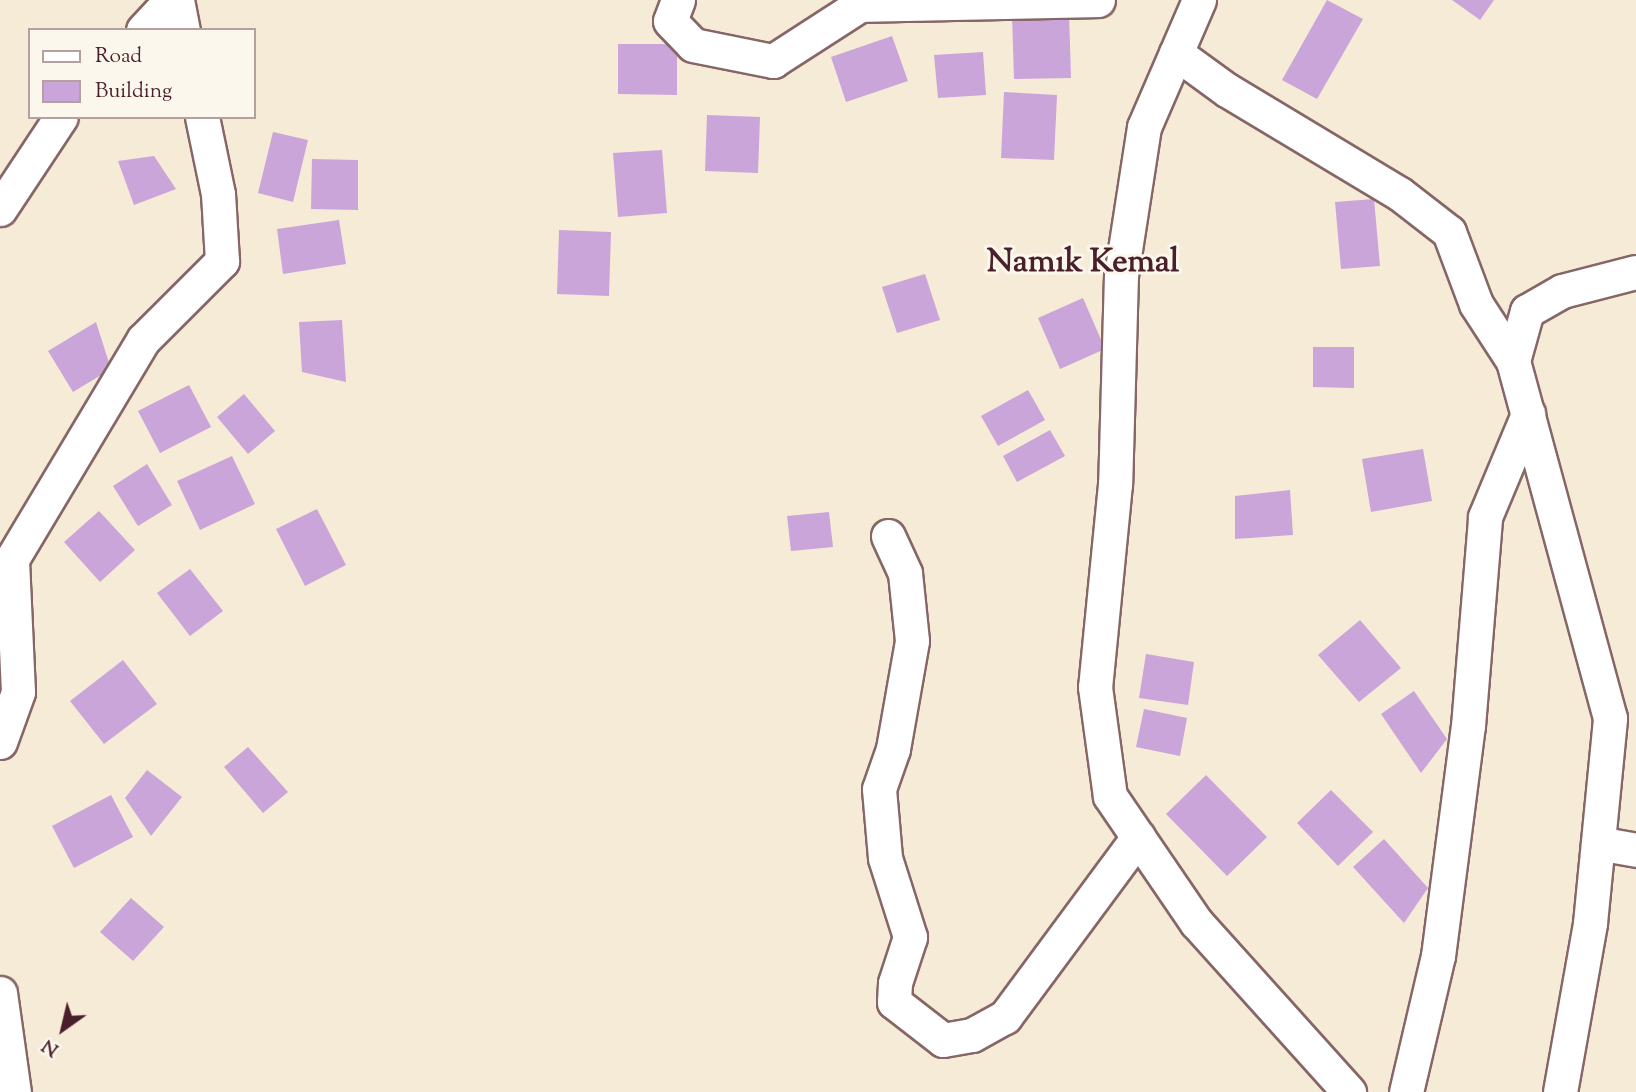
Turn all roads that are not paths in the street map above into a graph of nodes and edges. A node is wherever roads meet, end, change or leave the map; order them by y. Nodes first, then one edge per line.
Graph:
1 (171, 0) edge
2 (177, 0) edge
3 (678, 0) edge
4 (1098, 0) edge
5 (1199, 0) edge
6 (145, 28) edge
7 (183, 28) edge
8 (1176, 52) junction
9 (60, 119) edge
10 (202, 119) edge
11 (0, 209) edge
12 (1636, 272) edge
13 (1513, 361) junction
14 (1528, 414) junction
15 (888, 536) dead end
16 (0, 741) edge
17 (1138, 837) junction
18 (1598, 842) junction
19 (1636, 850) edge
20 (0, 993) edge
21 (14, 1092) edge
22 (1349, 1092) edge
23 (1406, 1092) edge
24 (1560, 1092) edge

1 - 6 street
2 - 7 street
3 - 4 street
5 - 8 street
8 - 13 street
8 - 17 street
9 - 11 street
10 - 16 street
12 - 13 street
13 - 14 street
14 - 18 street
14 - 23 street
15 - 17 street
17 - 22 street
18 - 19 street
18 - 24 street
20 - 21 street

